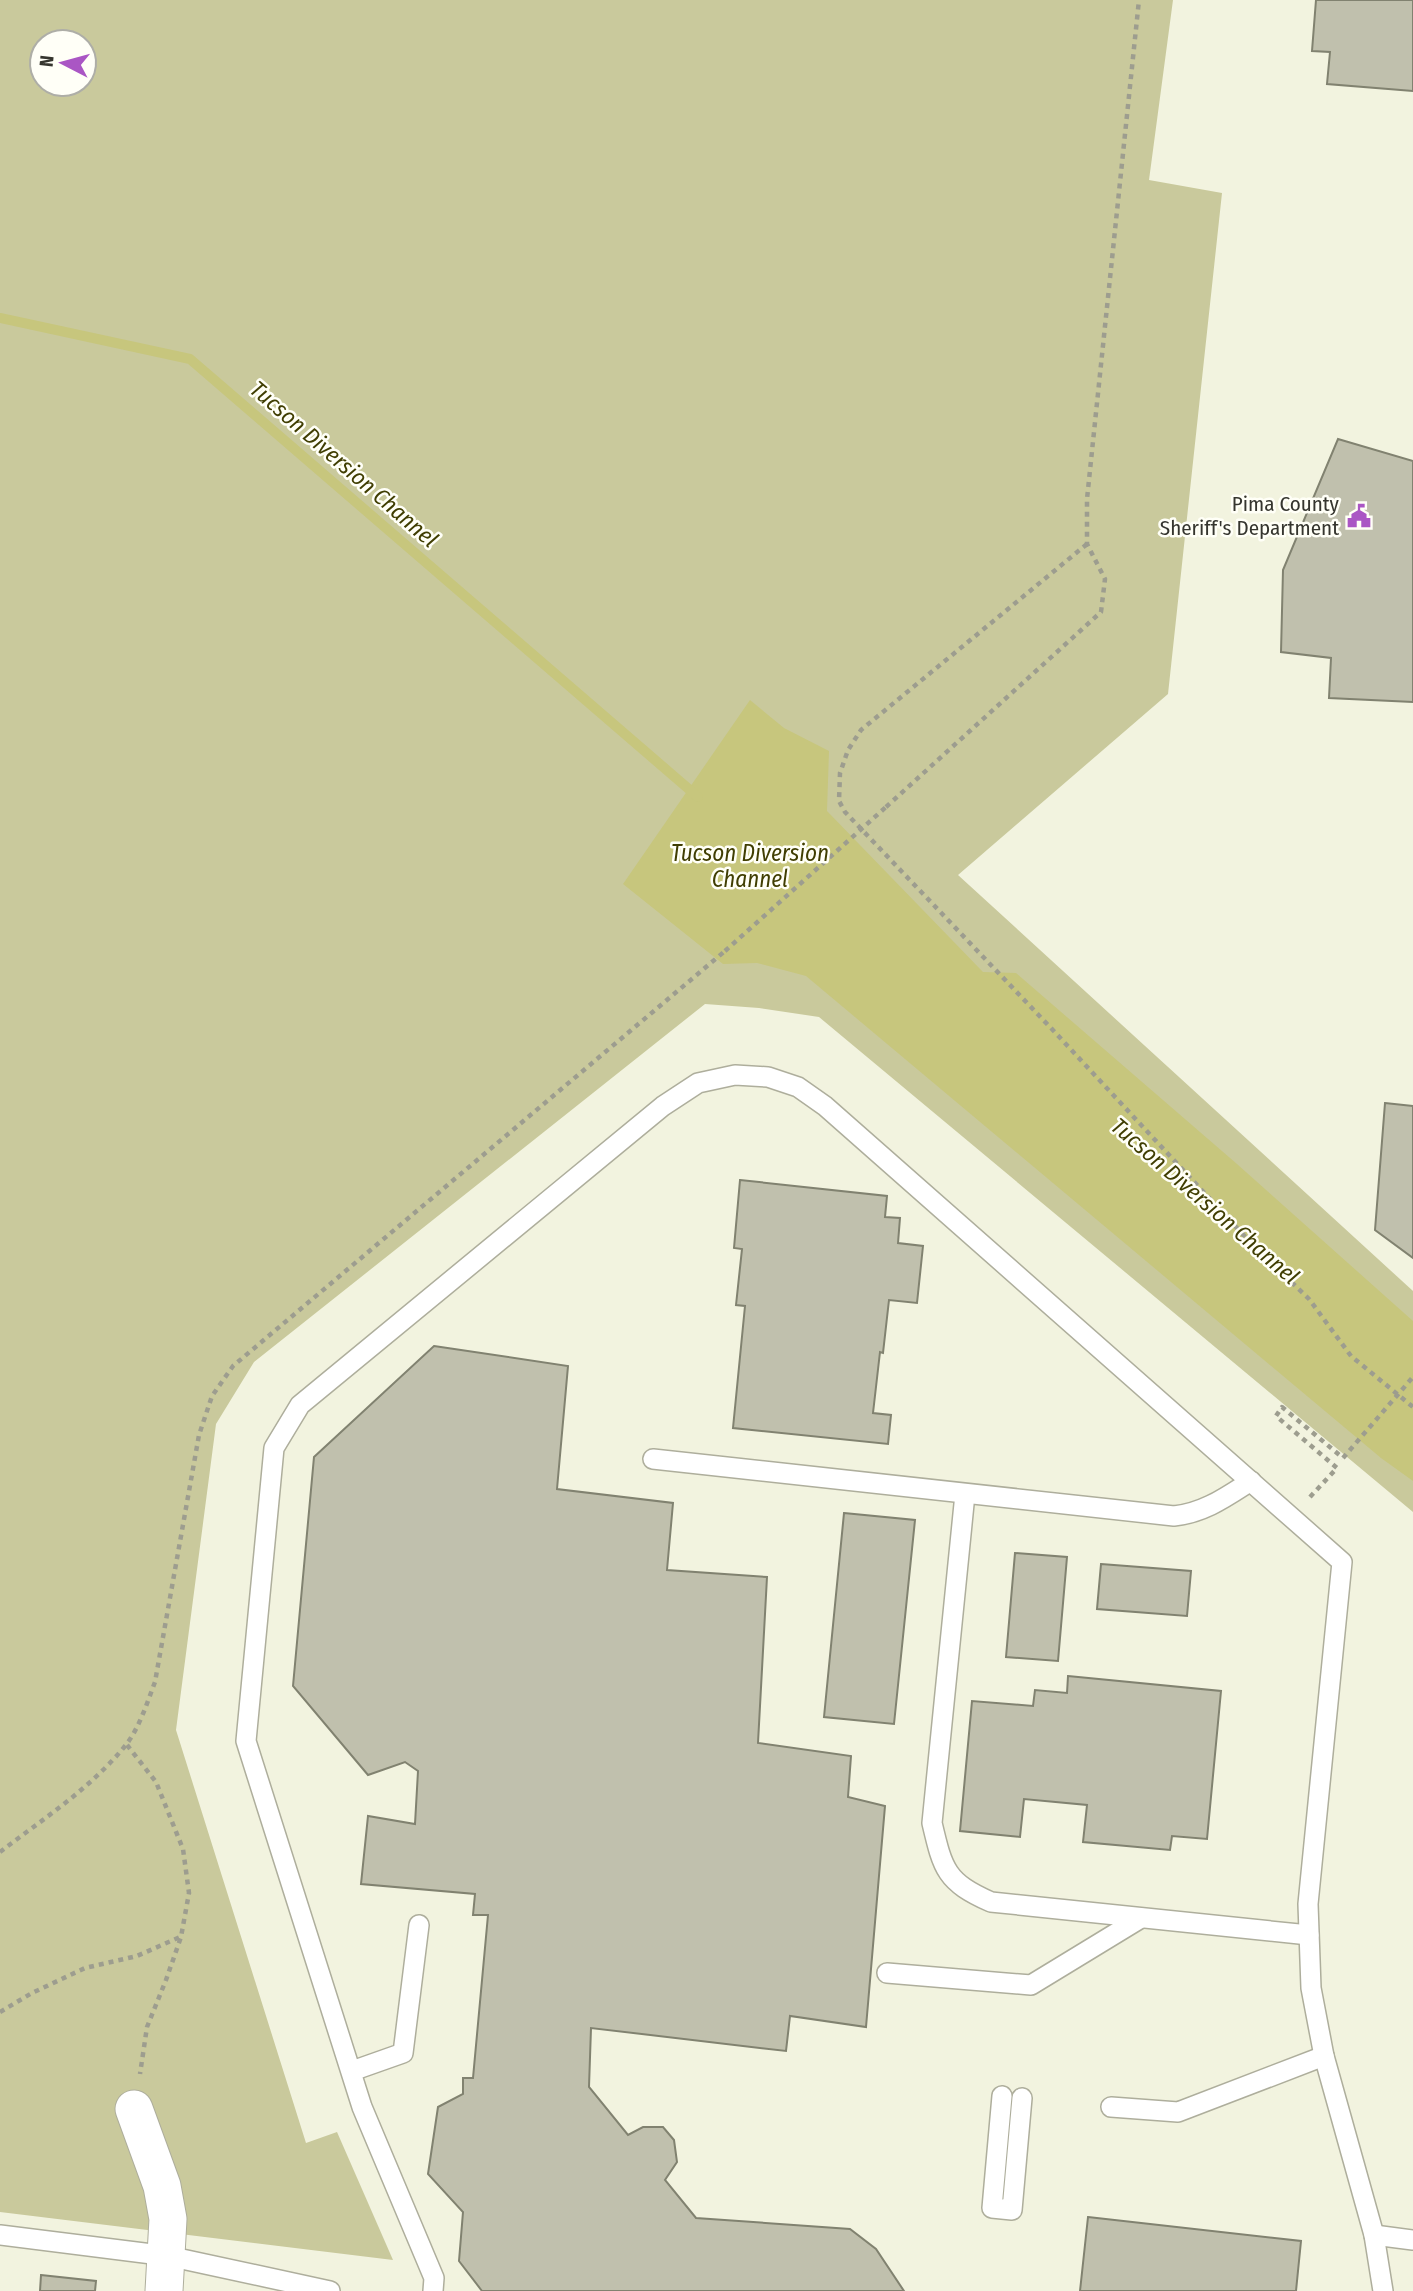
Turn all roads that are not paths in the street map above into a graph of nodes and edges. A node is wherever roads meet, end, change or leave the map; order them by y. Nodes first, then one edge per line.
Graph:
1 (653, 1458) dead end
2 (1251, 1481) junction
3 (965, 1494) junction
4 (1141, 1918) junction
5 (419, 1925) dead end
6 (1309, 1935) junction
7 (887, 1973) dead end
8 (1324, 2056) junction
9 (352, 2071) junction
10 (1002, 2096) dead end
11 (1022, 2098) dead end
12 (1111, 2107) dead end
13 (134, 2109) road end
14 (0, 2235) edge
15 (1374, 2235) junction
16 (1413, 2240) edge
17 (166, 2273) edge
18 (330, 2291) edge
19 (433, 2291) edge
20 (1383, 2291) edge

1 - 3 lane
2 - 3 lane
2 - 6 lane
2 - 9 lane
3 - 4 lane
4 - 6 lane
4 - 7 lane
5 - 9 lane
6 - 8 lane
8 - 12 lane
8 - 15 lane
9 - 19 lane
10 - 11 lane
13 - 17 street
14 - 17 lane
15 - 16 lane
15 - 20 lane
17 - 18 lane

